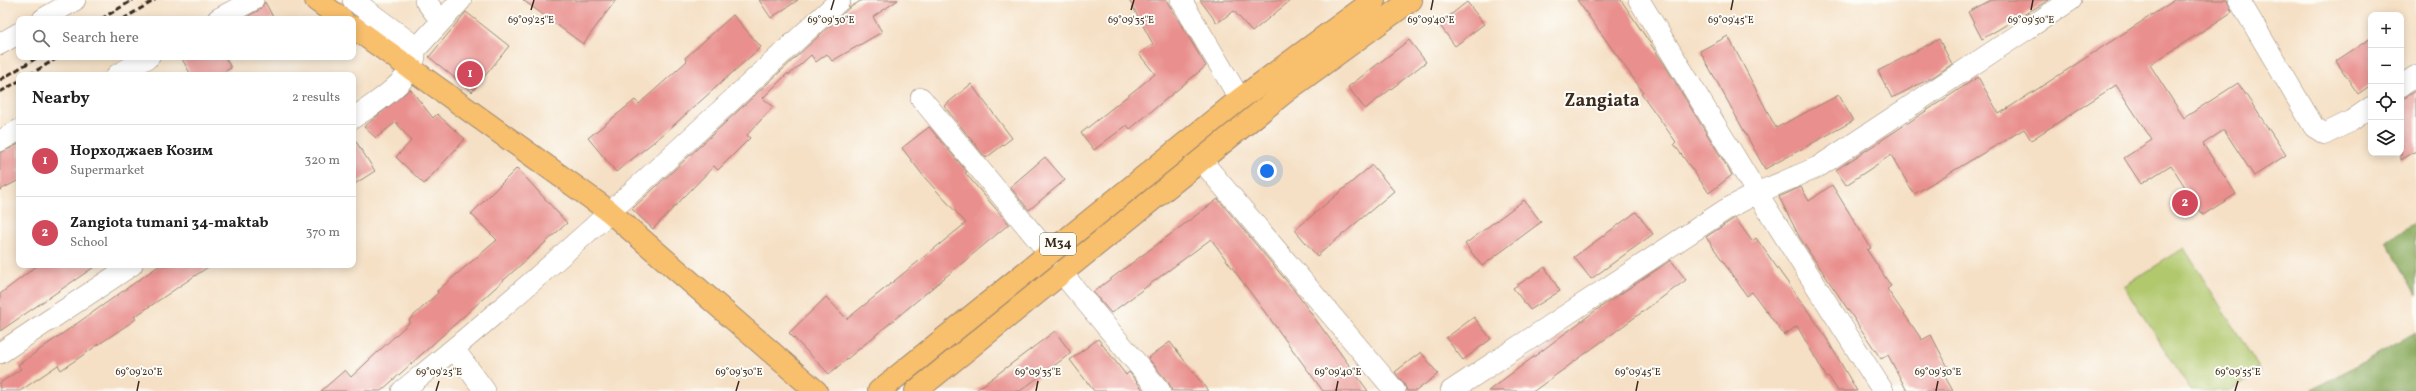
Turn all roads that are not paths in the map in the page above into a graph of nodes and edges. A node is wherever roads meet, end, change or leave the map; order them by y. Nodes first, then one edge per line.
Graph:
1 (75, 0) edge
2 (253, 0) edge
3 (316, 0) edge
4 (353, 0) edge
5 (425, 0) edge
6 (461, 0) edge
7 (840, 0) edge
8 (1181, 0) edge
9 (1374, 0) edge
10 (1411, 0) edge
11 (1639, 0) edge
12 (2071, 0) edge
13 (2239, 0) edge
14 (48, 16) edge
15 (224, 16) edge
16 (338, 16) edge
17 (441, 22) junction
18 (356, 29) edge
19 (16, 35) edge
20 (0, 44) edge
21 (144, 60) edge
22 (414, 60) junction
23 (122, 72) edge
24 (2416, 76) edge
25 (2404, 84) edge
26 (921, 98) dead end
27 (1240, 99) junction
28 (2368, 109) edge
29 (356, 116) edge
30 (16, 132) edge
31 (0, 141) edge
32 (1201, 160) junction
33 (1757, 193) junction
34 (609, 211) junction
35 (1048, 252) junction
36 (128, 268) edge
37 (1061, 272) junction
38 (454, 349) junction
39 (0, 353) edge
40 (402, 391) edge
41 (485, 391) edge
42 (816, 391) edge
43 (879, 391) edge
44 (916, 391) edge
45 (1160, 391) edge
46 (1395, 391) edge
47 (1451, 391) edge
48 (1883, 391) edge

1 - 14 street
2 - 15 street
3 - 16 main road
4 - 22 street
5 - 17 street
6 - 17 street
7 - 34 street
8 - 27 street
9 - 27 main road, M34
10 - 32 main road, M34
11 - 33 street
12 - 33 street
13 - 28 street
17 - 22 street
18 - 22 main road
19 - 20 street
21 - 23 street
22 - 29 street
22 - 34 main road
24 - 25 street
26 - 35 street
27 - 35 main road, M34
30 - 31 street
32 - 37 main road, M34
32 - 46 street
33 - 47 street
33 - 48 street
34 - 38 street
34 - 42 main road
35 - 43 main road, M34
36 - 39 street
37 - 44 main road, M34
37 - 45 street
38 - 40 street
38 - 41 street

